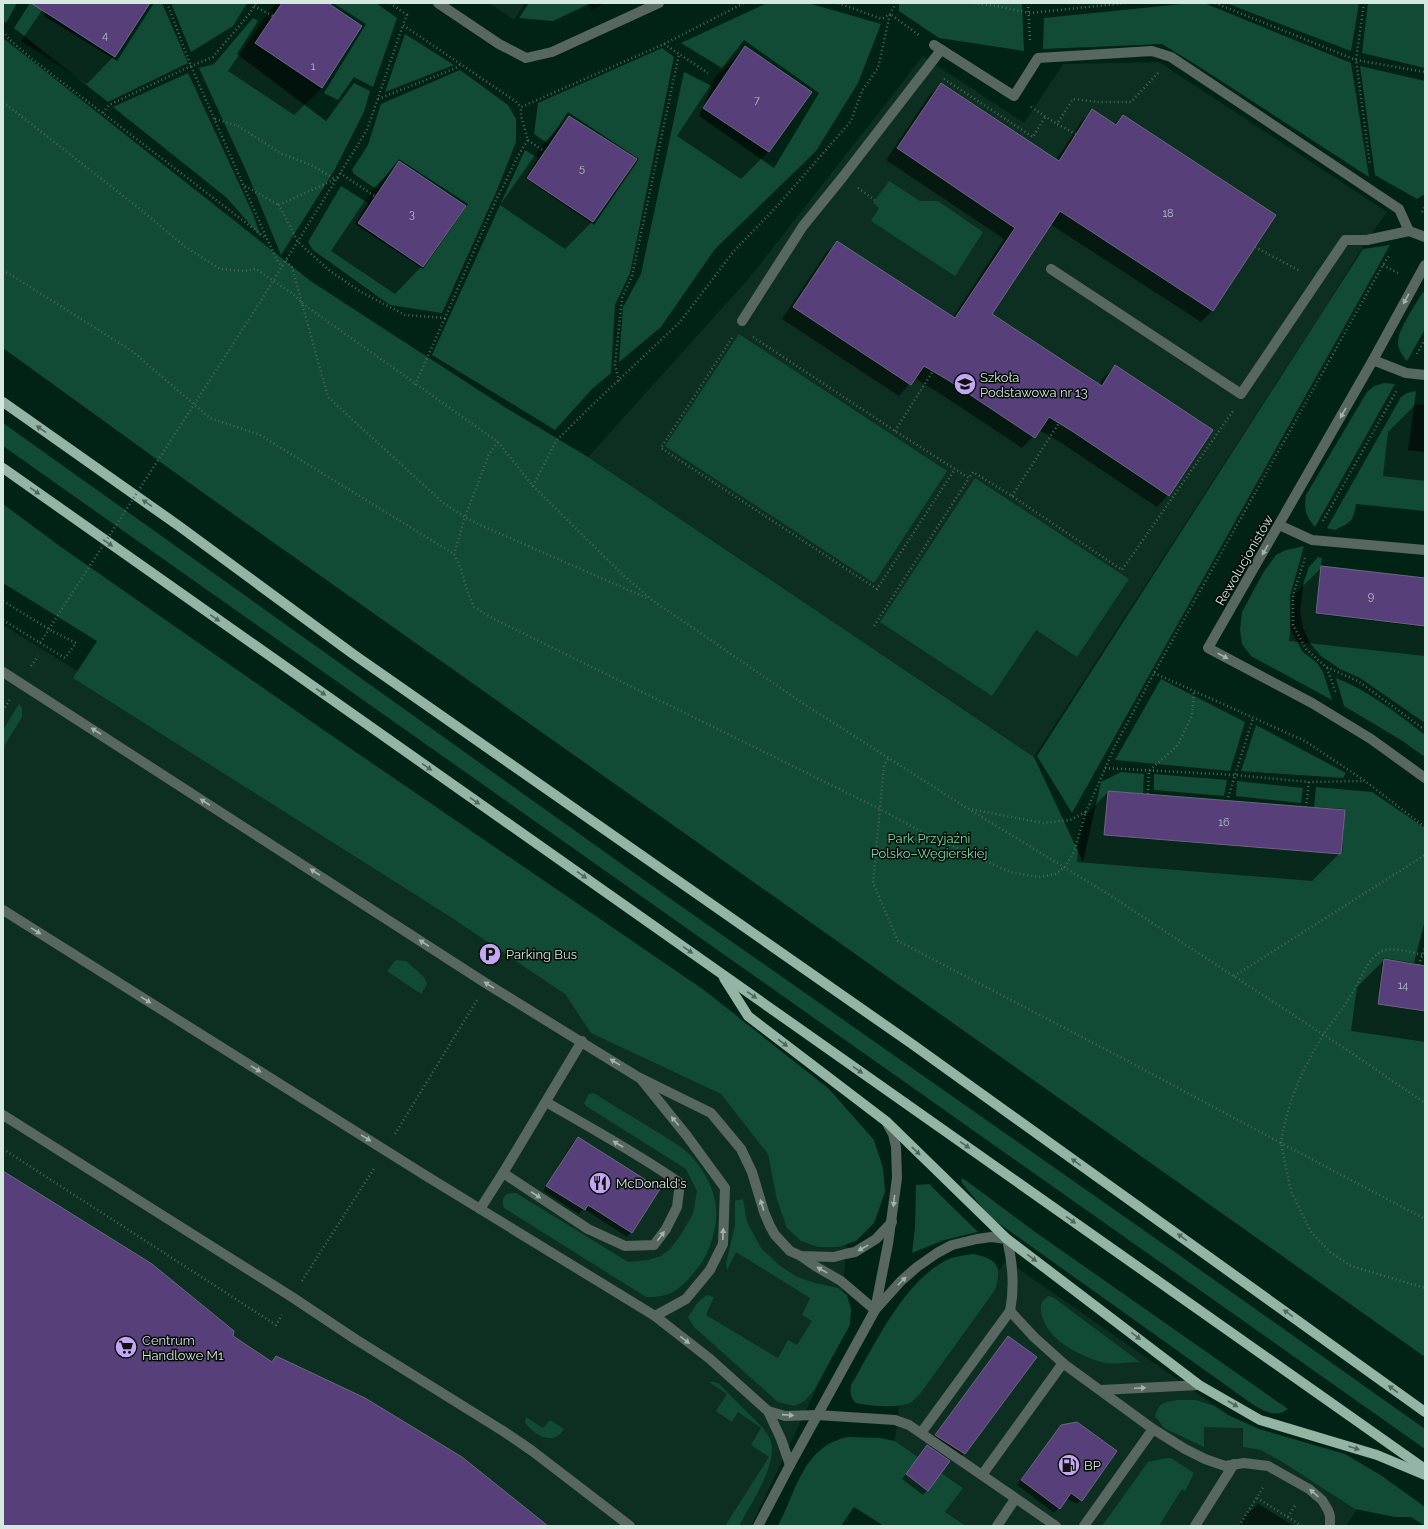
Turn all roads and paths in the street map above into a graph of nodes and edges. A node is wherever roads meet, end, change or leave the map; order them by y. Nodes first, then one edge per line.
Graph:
1 (167, 3) edge
2 (256, 3) edge
3 (438, 3) edge
4 (659, 3) edge
5 (838, 3) edge
6 (896, 3) edge
7 (974, 3) edge
8 (1028, 3) edge
9 (1126, 3) edge
10 (1215, 3) edge
11 (1364, 3) edge
12 (254, 6) junction
13 (1030, 13) junction
14 (890, 14) junction
15 (273, 16) dead end
16 (402, 25) dead end
17 (3, 31) edge
18 (1030, 41) dead end
19 (664, 44) dead end
20 (937, 48) junction
21 (679, 54) junction
22 (1171, 57) junction
23 (1356, 60) junction
24 (461, 64) dead end
25 (191, 66) junction
26 (1425, 72) edge
27 (708, 73) dead end
28 (1014, 96) junction
29 (378, 99) junction
30 (3, 102) edge
31 (521, 107) dead end
32 (103, 113) junction
33 (215, 119) junction
34 (1057, 124) junction
35 (1076, 134) dead end
36 (528, 140) junction
37 (545, 152) dead end
38 (1371, 170) dead end
39 (340, 173) junction
40 (337, 178) junction
41 (244, 185) junction
42 (376, 197) dead end
43 (280, 205) junction
44 (1425, 207) edge
45 (1409, 231) junction
46 (1425, 237) edge
47 (267, 239) junction
48 (298, 242) junction
49 (1255, 247) dead end
50 (286, 262) junction
51 (1383, 265) junction
52 (1425, 265) edge
53 (283, 266) junction
54 (3, 270) edge
55 (1051, 270) dead end
56 (1401, 274) dead end
57 (274, 281) junction
58 (1318, 281) junction
59 (303, 304) junction
60 (445, 318) junction
61 (740, 324) junction
62 (1373, 360) junction
63 (934, 371) dead end
64 (1425, 375) edge
65 (619, 381) junction
66 (415, 384) junction
67 (1241, 394) junction
68 (3, 402) edge
69 (1059, 423) dead end
70 (895, 430) junction
71 (498, 442) junction
72 (3, 468) edge
73 (955, 469) junction
74 (969, 478) junction
75 (533, 486) junction
76 (1012, 496) junction
77 (465, 517) junction
78 (1279, 525) junction
79 (1425, 550) edge
80 (454, 554) junction
81 (652, 600) junction
82 (3, 601) edge
83 (3, 620) edge
84 (874, 626) dead end
85 (40, 643) junction
86 (3, 672) edge
87 (1154, 673) junction
88 (1194, 691) junction
89 (1253, 718) junction
90 (888, 758) junction
91 (1105, 768) junction
92 (1149, 771) junction
93 (1235, 775) junction
94 (1425, 778) edge
95 (1365, 781) junction
96 (1309, 782) junction
97 (1148, 794) dead end
98 (1227, 801) dead end
99 (1306, 807) dead end
100 (967, 808) junction
101 (880, 809) junction
102 (1086, 812) junction
103 (1425, 826) edge
104 (1425, 855) edge
105 (1064, 868) junction
106 (3, 910) edge
107 (1425, 946) edge
108 (1422, 954) junction
109 (1419, 965) dead end
110 (720, 973) junction
111 (1234, 976) junction
112 (487, 984) junction
113 (1324, 1034) junction
114 (582, 1042) junction
115 (638, 1077) junction
116 (546, 1102) junction
117 (1425, 1102) edge
118 (3, 1115) edge
119 (887, 1122) junction
120 (1281, 1143) junction
121 (3, 1149) edge
122 (386, 1150) junction
123 (503, 1173) junction
124 (480, 1208) junction
125 (1425, 1219) edge
126 (892, 1222) junction
127 (1008, 1239) junction
128 (801, 1256) junction
129 (1425, 1288) edge
130 (292, 1297) junction
131 (876, 1310) junction
132 (1010, 1311) junction
133 (654, 1316) junction
134 (1063, 1363) junction
135 (1199, 1385) junction
136 (1101, 1390) junction
137 (768, 1411) junction
138 (1425, 1412) edge
139 (817, 1415) junction
140 (1153, 1428) junction
141 (921, 1433) junction
142 (1234, 1464) junction
143 (790, 1465) junction
144 (1425, 1469) edge
145 (982, 1475) junction
146 (1425, 1476) edge
147 (1267, 1480) dead end
148 (1257, 1498) junction
149 (1015, 1499) junction
150 (630, 1526) edge
151 (758, 1526) edge
152 (997, 1526) edge
153 (1056, 1526) edge
154 (1084, 1526) edge
155 (1195, 1526) edge
156 (1239, 1526) edge
157 (1302, 1526) edge
158 (1330, 1526) edge

1 - 25 path
2 - 12 path
3 - 4 street
5 - 14 path
6 - 14 path
7 - 13 path
8 - 13 path
9 - 13 path
10 - 23 path
11 - 23 path
12 - 15 path
12 - 25 path
13 - 18 path
14 - 20 path
14 - 65 path
16 - 29 path
17 - 32 path
19 - 21 path
20 - 28 street
20 - 61 street
21 - 27 path
21 - 65 path
22 - 28 street
22 - 34 path
22 - 45 street
23 - 26 path
23 - 38 path
24 - 29 path
25 - 32 path
25 - 33 path
28 - 34 path
29 - 39 path
30 - 57 path
31 - 36 path
32 - 47 path
33 - 40 path
33 - 41 path
34 - 35 path
36 - 37 path
36 - 60 path
39 - 40 path
39 - 42 path
40 - 43 path
40 - 48 path
41 - 43 path
41 - 47 path
43 - 48 path
44 - 45 path
45 - 46 street
45 - 51 path
45 - 58 street
47 - 53 path
48 - 50 path
48 - 60 path
49 - 58 path
50 - 53 path
50 - 59 path
51 - 56 path
51 - 87 path
52 -> 62 street, Rewolucjonistów
53 - 57 path
54 - 80 path
55 - 67 street
57 - 59 path
57 - 85 path, bridge
58 - 67 street
59 - 66 path
59 - 77 path
60 - 66 path
61 - 70 path
61 - 73 path
62 - 64 street
62 -> 78 street, Rewolucjonistów
63 - 70 path
65 - 75 path
66 - 71 path
67 - 76 path
138 -> 68 main road
69 - 76 path
70 - 73 path
71 - 75 path
71 - 77 path
72 -> 110 main road
73 - 74 path
74 - 76 path
74 - 84 path
75 - 81 path
77 - 80 path
77 - 81 path
78 - 79 street
78 -> 94 street, Rewolucjonistów
80 - 101 path
81 - 90 path
82 - 85 path
83 - 85 path, bridge
112 -> 86 street
87 - 88 path
87 - 91 path
88 - 89 path
88 - 92 path
89 - 93 path
89 - 95 path
90 - 100 path
90 - 101 path
91 - 92 path
91 - 102 path
92 - 93 path
92 - 97 path
93 - 96 path
93 - 98 path
95 - 96 path
95 - 103 path
96 - 99 path
100 - 102 path
100 - 105 path
101 - 105 path
101 - 120 path
102 - 105 path
104 - 111 path
105 - 111 path
106 -> 122 street
107 - 108 path
108 - 109 path
108 - 113 path
110 -> 119 main road
110 -> 144 main road
111 - 113 path
114 -> 112 street
112 - 122 path
113 - 117 path
113 - 120 path
115 -> 114 street
114 - 116 street
128 -> 115 street
133 -> 115 street
116 - 123 street
123 -> 116 street
118 - 130 street
119 -> 126 street
119 -> 127 main road
120 - 125 path
120 - 129 path
121 - 130 path
122 - 124 street
122 - 130 path
123 - 124 street
124 - 133 street
126 -> 128 street
126 - 131 street
131 -> 127 street
127 - 132 street
127 -> 135 main road
131 -> 128 street
130 - 150 street
131 - 139 street
132 - 134 street
132 - 141 street
133 -> 137 street
134 - 136 street
134 - 145 street
136 -> 135 street
135 -> 146 main road
136 - 140 street
137 -> 139 street
137 - 143 street
139 - 141 street
139 - 143 street
140 - 142 street
140 - 154 street
141 - 145 street
142 - 155 street
158 -> 142 street
143 - 151 street
145 - 149 street
147 - 148 path
148 - 156 path
148 - 157 path
149 - 152 street
149 - 153 street

